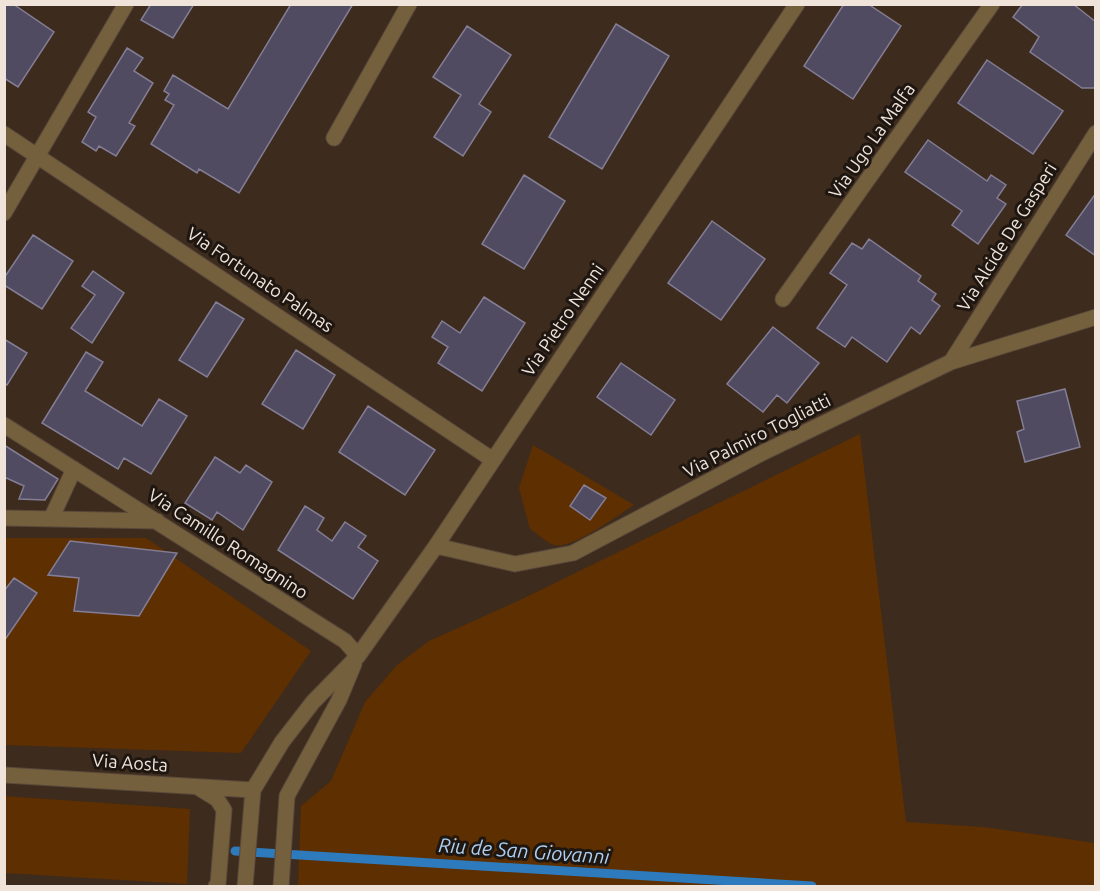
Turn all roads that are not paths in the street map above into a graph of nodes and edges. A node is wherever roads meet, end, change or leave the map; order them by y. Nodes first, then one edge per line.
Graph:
1 (126, 4) edge
2 (409, 4) edge
3 (797, 4) edge
4 (992, 4) edge
5 (4, 134) edge
6 (1095, 134) edge
7 (334, 138) dead end
8 (40, 156) junction
9 (4, 213) edge
10 (783, 299) dead end
11 (1095, 317) edge
12 (951, 362) junction
13 (4, 425) edge
14 (493, 460) junction
15 (74, 469) junction
16 (4, 518) edge
17 (51, 519) junction
18 (157, 521) junction
19 (436, 546) junction
20 (358, 656) junction
21 (4, 775) edge
22 (196, 787) junction
23 (252, 794) junction
24 (216, 886) edge
25 (245, 886) edge
26 (281, 886) edge

1 - 8 street
2 - 7 street
3 - 14 street, Via Pietro Nenni
4 - 10 street, Via Ugo La Malfa
5 - 8 street, Via Fortunato Palmas
6 - 12 street, Via Alcide De Gasperi
8 - 9 street
8 - 14 street, Via Fortunato Palmas
11 - 12 street, Via Palmiro Togliatti
12 - 19 street, Via Palmiro Togliatti
13 - 15 street, Via Camillo Romagnino
14 - 19 street, Via Pietro Nenni
15 - 17 street
15 - 18 street, Via Camillo Romagnino
16 - 17 street
17 - 18 street
18 - 20 street, Via Camillo Romagnino
19 - 20 street, Via Pietro Nenni
20 - 23 street, Via Pietro Nenni
20 - 26 street, Via Pietro Nenni
21 - 22 street, Via Aosta
22 - 23 street, Via Aosta
22 - 24 street
23 - 25 street, Via Pietro Nenni

